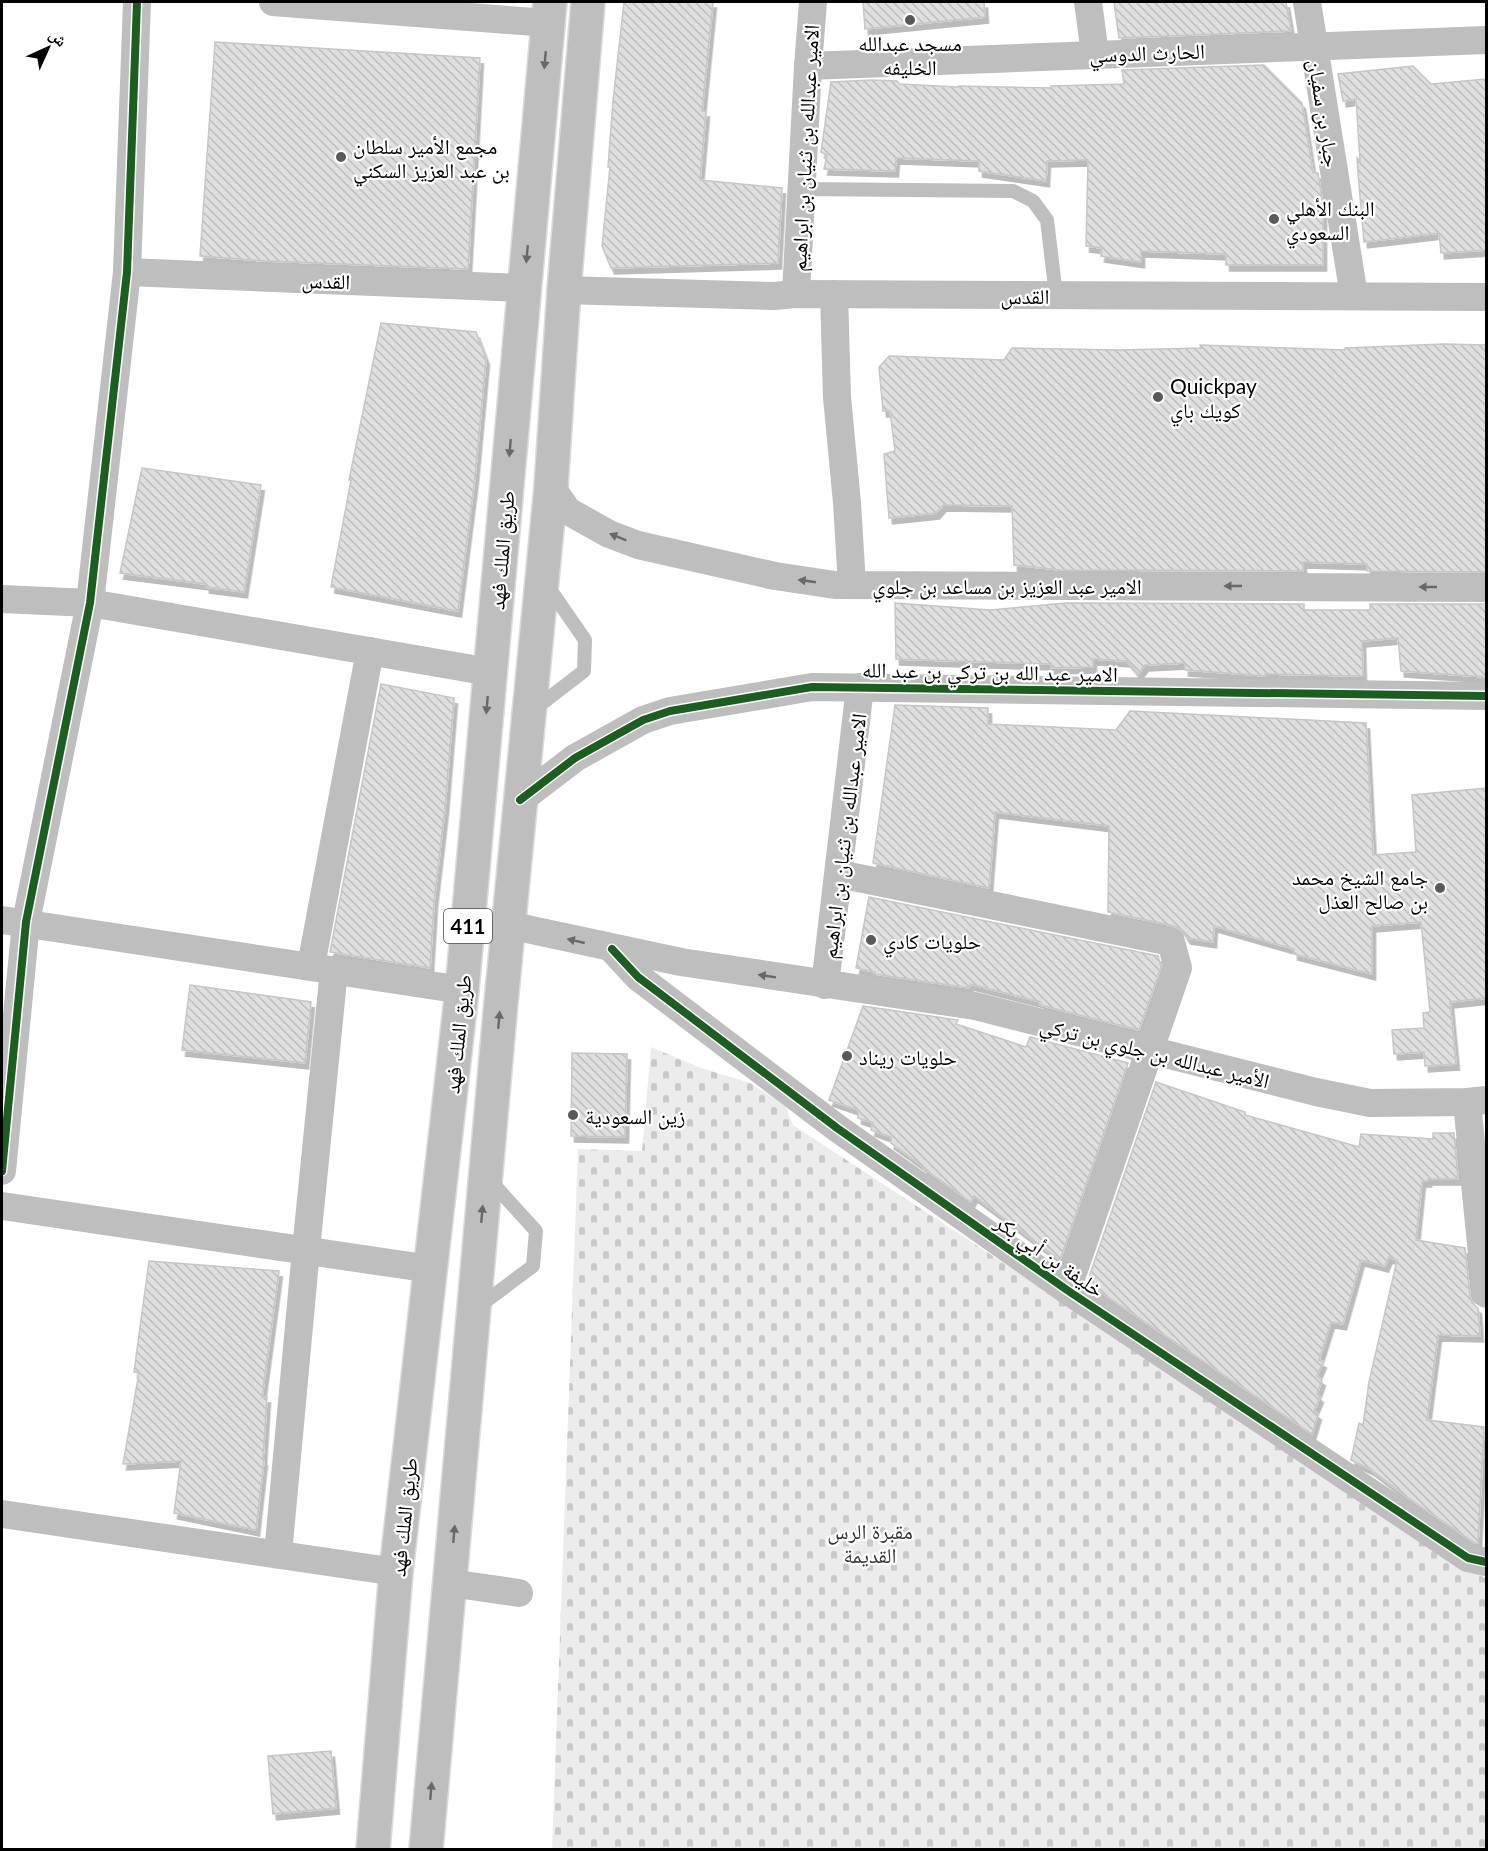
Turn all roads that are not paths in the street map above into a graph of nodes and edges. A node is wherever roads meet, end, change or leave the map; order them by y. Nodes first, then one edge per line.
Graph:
1 (137, 2) edge
2 (273, 2) edge
3 (588, 2) edge
4 (813, 2) edge
5 (1088, 2) edge
6 (1307, 2) edge
7 (549, 12) edge
8 (1486, 40) edge
9 (1314, 46) junction
10 (1095, 54) junction
11 (808, 66) junction
12 (801, 189) junction
13 (127, 273) junction
14 (524, 288) junction
15 (564, 290) junction
16 (796, 294) junction
17 (834, 294) junction
18 (1056, 295) junction
19 (1354, 296) junction
20 (1486, 297) edge
21 (551, 487) junction
22 (542, 578) junction
23 (852, 585) junction
24 (1486, 588) edge
25 (2, 599) edge
26 (90, 603) junction
27 (370, 651) junction
28 (490, 672) junction
29 (860, 687) junction
30 (1486, 696) edge
31 (528, 714) junction
32 (520, 800) junction
33 (839, 874) junction
34 (14, 921) edge
35 (508, 925) junction
36 (612, 949) junction
37 (323, 968) junction
38 (825, 985) junction
39 (462, 990) junction
40 (1148, 1051) junction
41 (1477, 1101) edge
42 (2, 1171) edge
43 (486, 1176) junction
44 (2, 1206) edge
45 (306, 1250) junction
46 (431, 1264) junction
47 (478, 1265) junction
48 (1067, 1290) junction
49 (1486, 1294) edge
50 (474, 1311) junction
51 (2, 1514) edge
52 (278, 1554) junction
53 (1486, 1562) edge
54 (396, 1572) junction
55 (450, 1583) junction
56 (519, 1593) dead end
57 (373, 1850) edge
58 (426, 1850) edge

1 - 13 street
2 - 7 street
3 - 15 main road, طريق الملك فهد / 411
4 - 11 street, الامير عبدالله بن ثنيان بن ابراهيم
5 - 10 street
6 - 9 street, جبار بن سفيان
7 -> 14 main road, طريق الملك فهد / 411
8 - 9 street, الحارث الدوسي
9 - 10 street, الحارث الدوسي
9 - 19 street, جبار بن سفيان
10 - 11 street, الحارث الدوسي
11 - 12 street, الامير عبدالله بن ثنيان بن ابراهيم
12 - 16 street, الامير عبدالله بن ثنيان بن ابراهيم
12 - 18 lane
13 - 14 street, القدس
13 - 26 street
14 -> 28 main road, طريق الملك فهد / 411
15 - 16 street, القدس
15 - 21 main road, طريق الملك فهد / 411
16 - 17 street, القدس
17 - 18 street, القدس
17 - 23 street
18 - 19 street, القدس
19 - 20 street, القدس
21 - 22 main road, طريق الملك فهد / 411
23 -> 21 street, الامير عبد العزيز بن مساعد بن جلوي
22 - 31 main road, طريق الملك فهد / 411
22 - 31 lane
24 -> 23 street, الامير عبد العزيز بن مساعد بن جلوي
25 - 26 street
26 - 27 street
26 - 34 street
27 - 28 street
27 - 37 street
28 -> 39 main road, طريق الملك فهد / 411
29 - 30 street, الامير عبد الله بن تركي بن عبد الله
29 - 32 street, الامير عبد الله بن تركي بن عبد الله
29 - 33 street, الامير عبدالله بن ثنيان بن ابراهيم
31 - 32 main road, طريق الملك فهد / 411
32 - 35 main road, طريق الملك فهد / 411
33 - 38 street, الامير عبدالله بن ثنيان بن ابراهيم
33 - 40 street
34 - 37 street
34 - 42 street
36 -> 35 street
43 -> 35 main road, طريق الملك فهد / 411
38 -> 36 street
36 - 48 street, خليفة بن أبي بكر
37 - 39 street
37 - 45 street
38 - 40 street, الأمير عبدالله بن جلوي بن تركي
39 - 46 main road, طريق الملك فهد / 411
40 - 41 street, الأمير عبدالله بن جلوي بن تركي
40 - 48 street
41 - 49 street
47 -> 43 main road, طريق الملك فهد / 411
43 - 50 lane
44 - 45 street
45 - 46 street
45 - 52 street
46 - 47 main road
46 - 54 main road, طريق الملك فهد / 411
47 - 50 main road, طريق الملك فهد / 411
48 - 53 street, خليفة بن أبي بكر
55 -> 50 main road, طريق الملك فهد / 411
51 - 52 street
52 - 54 street
54 - 57 main road, طريق الملك فهد / 411
55 - 56 street
58 -> 55 main road, طريق الملك فهد / 411

